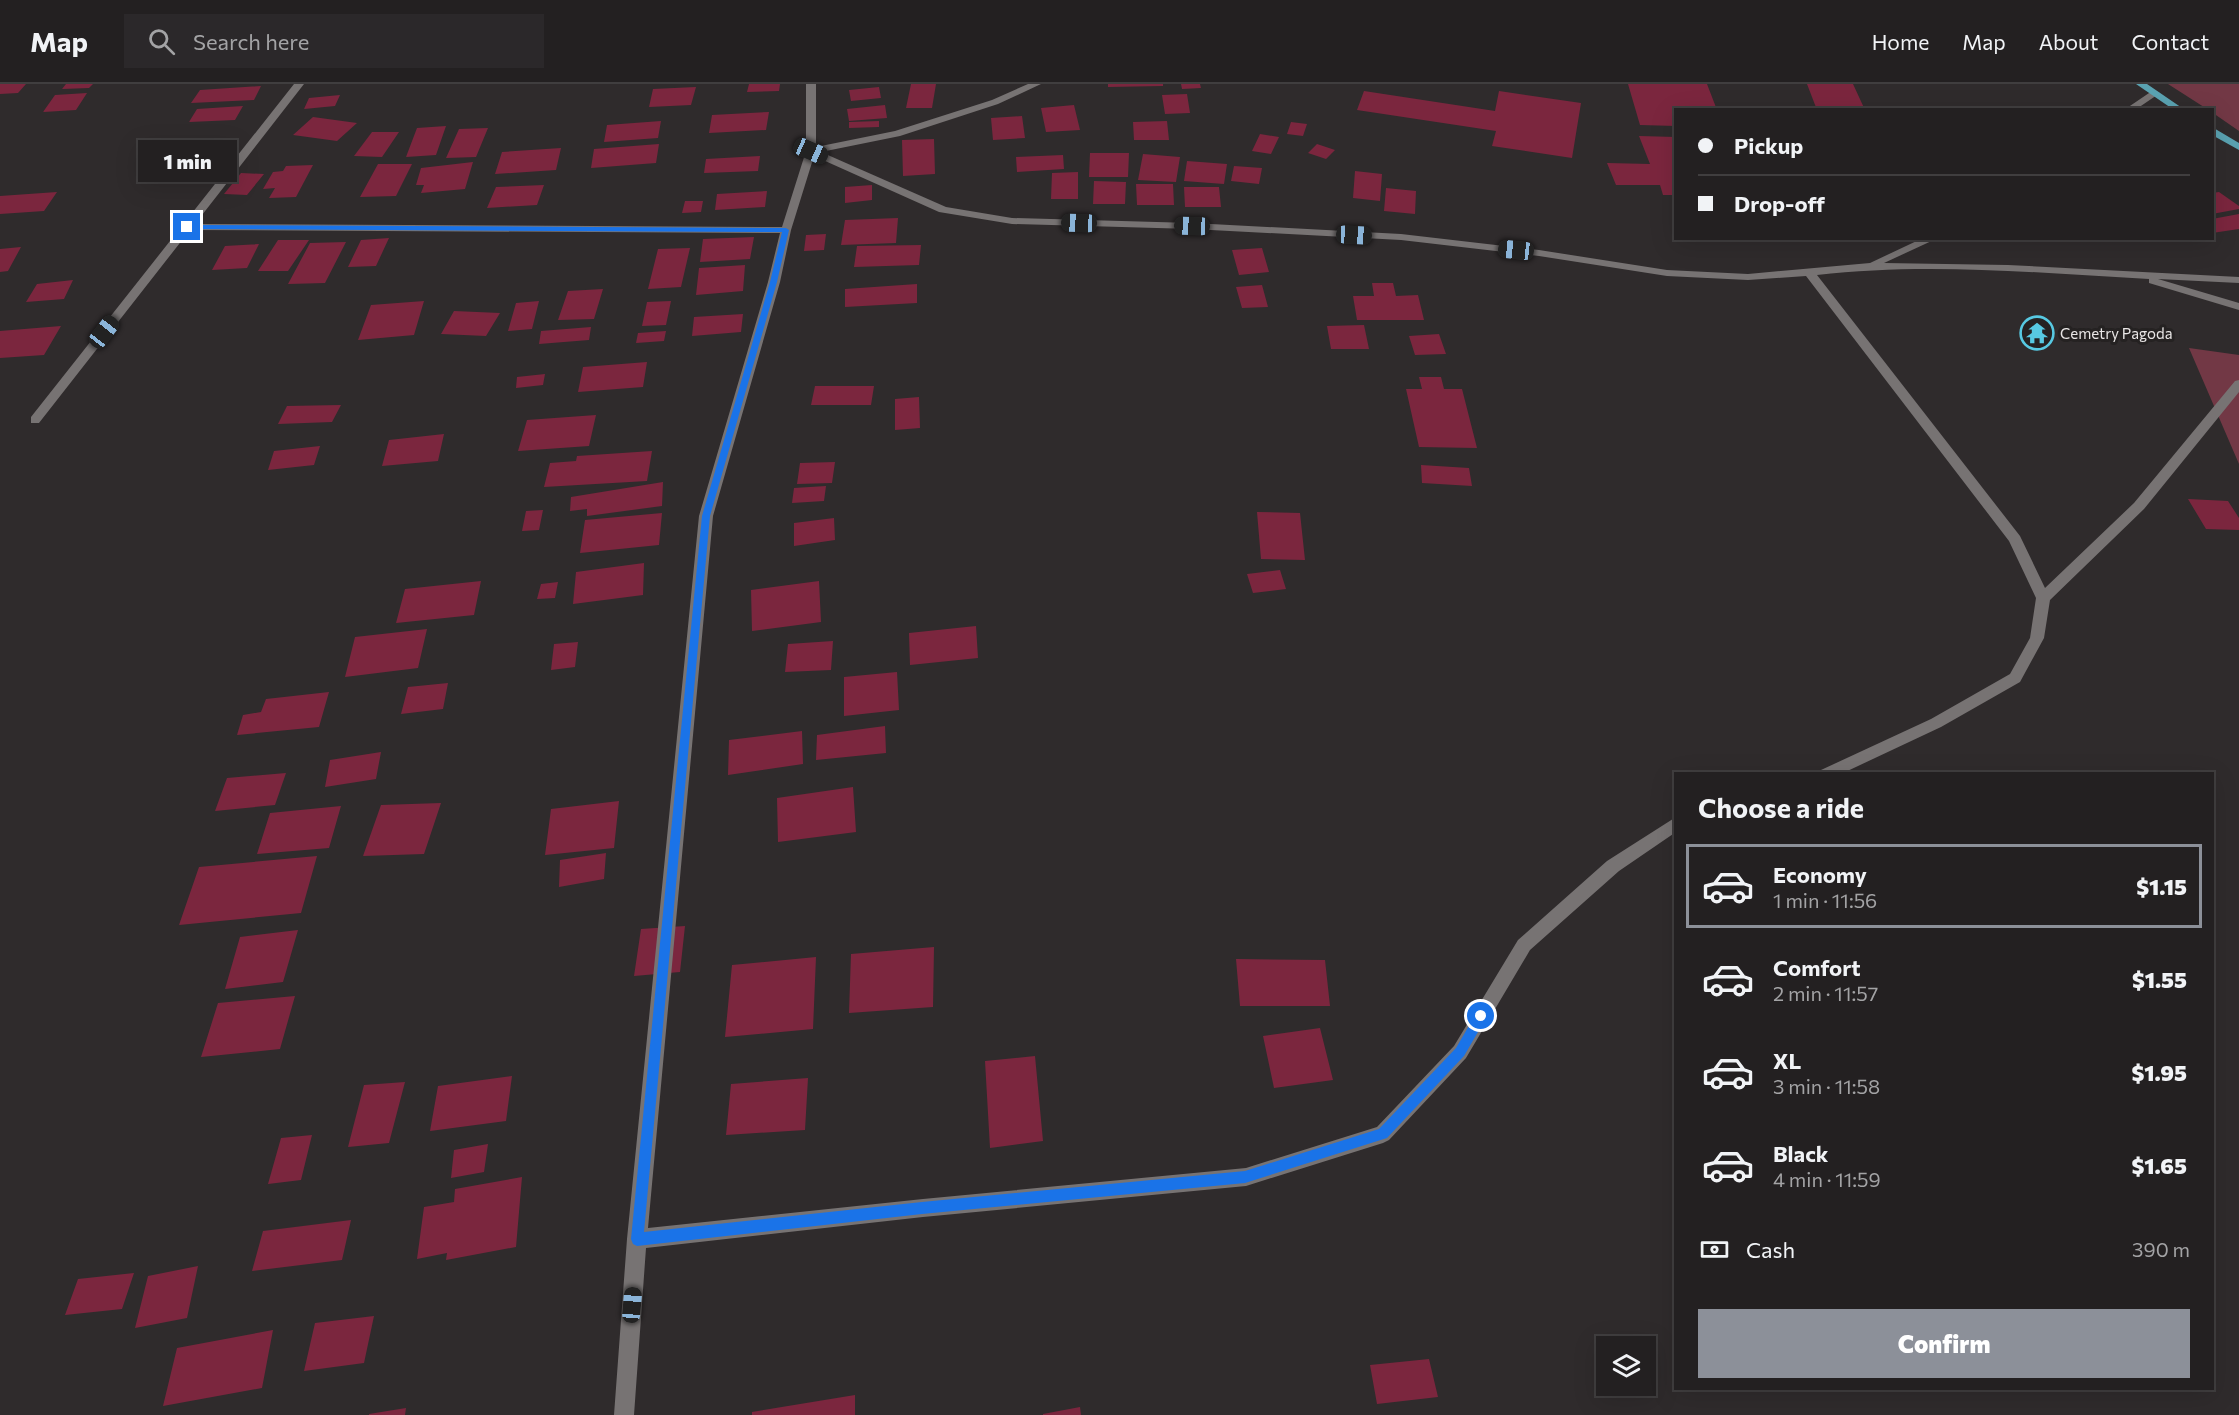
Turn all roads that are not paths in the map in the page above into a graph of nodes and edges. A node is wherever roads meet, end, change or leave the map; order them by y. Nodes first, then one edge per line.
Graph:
1 (299, 84) edge
2 (812, 84) edge
3 (1036, 84) edge
4 (2141, 84) edge
5 (2155, 93) junction
6 (2131, 108) edge
7 (2178, 108) edge
8 (2214, 131) edge
9 (2239, 147) edge
10 (811, 151) junction
11 (187, 227) junction
12 (786, 230) junction
13 (1928, 240) edge
14 (1867, 266) junction
15 (1809, 273) junction
16 (2127, 273) junction
17 (2239, 280) edge
18 (2239, 307) edge
19 (2239, 384) edge
20 (35, 420) dead end
21 (2043, 598) junction
22 (1830, 772) edge
23 (1674, 824) edge
24 (637, 1239) junction
25 (624, 1415) edge

1 - 11 street
2 - 10 street
3 - 10 street
4 - 5 main road
5 - 6 street
5 - 7 main road
8 - 9 main road
10 - 12 street
10 - 15 street
11 - 12 street
11 - 20 street
12 - 24 street
13 - 14 street
14 - 15 street
14 - 16 street
15 - 21 street
16 - 17 street
16 - 18 street
19 - 21 street
21 - 22 street
23 - 24 street
24 - 25 street

